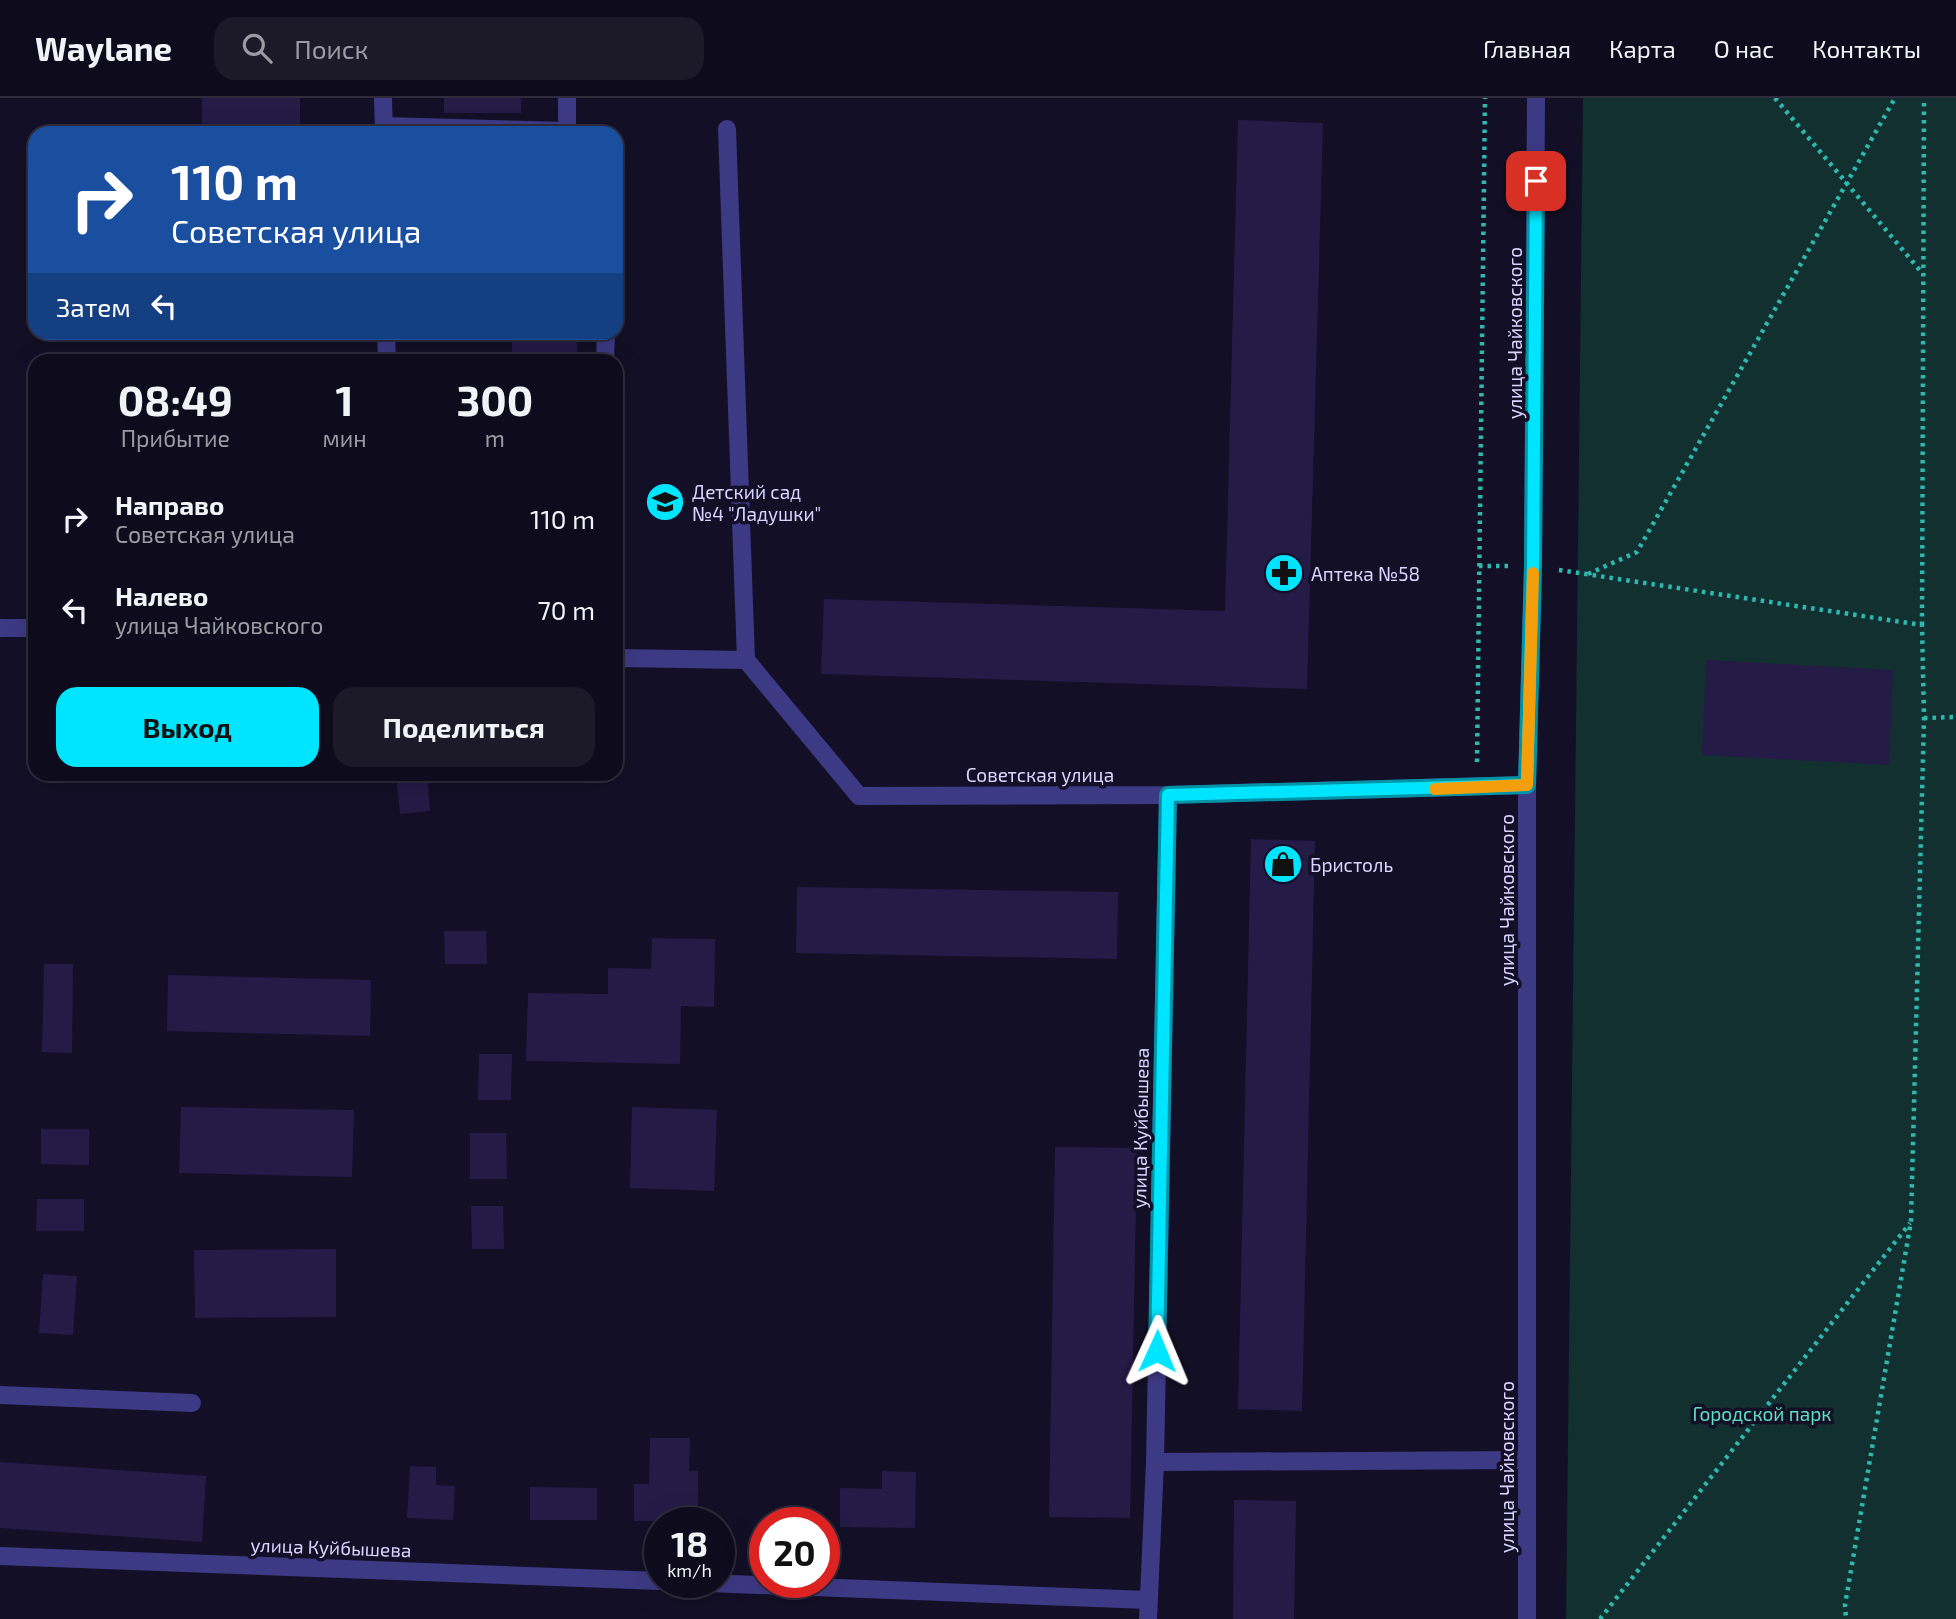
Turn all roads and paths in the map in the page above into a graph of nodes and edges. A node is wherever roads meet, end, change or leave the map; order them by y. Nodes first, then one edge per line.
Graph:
1 (383, 98) edge
2 (567, 98) edge
3 (1485, 98) edge
4 (1536, 98) edge
5 (1775, 98) edge
6 (1895, 98) edge
7 (1924, 98) edge
8 (384, 126) edge
9 (567, 126) edge
10 (727, 129) dead end
11 (1847, 183) junction
12 (1923, 275) junction
13 (1479, 566) junction
14 (1533, 566) junction
15 (1587, 574) junction
16 (1922, 625) junction
17 (0, 628) edge
18 (28, 628) edge
19 (623, 658) edge
20 (746, 660) junction
21 (1956, 717) edge
22 (1924, 718) junction
23 (1527, 785) junction
24 (1477, 788) junction
25 (1168, 795) junction
26 (1912, 1221) junction
27 (0, 1395) edge
28 (192, 1403) dead end
29 (1527, 1460) junction
30 (1155, 1462) junction
31 (0, 1556) edge
32 (644, 1580) edge
33 (735, 1584) edge
34 (1148, 1600) junction
35 (1148, 1619) edge
36 (1527, 1619) edge
37 (1600, 1619) edge
38 (1846, 1619) edge

1 - 8 street
2 - 9 street
3 - 13 path
4 - 14 street, улица Чайковского
5 - 11 path
6 - 11 path
7 - 12 path
10 - 20 street
11 - 12 path
11 - 15 path
12 - 16 path
13 - 14 path
13 - 24 path
14 - 15 path
14 - 23 street, улица Чайковского
15 - 16 path
16 - 22 path
17 - 18 street
19 - 20 street
20 - 25 street, Советская улица
21 - 22 path
22 - 26 path
23 - 24 street, Советская улица
23 - 29 street, улица Чайковского
24 - 25 street, Советская улица
25 - 30 street, улица Куйбышева
26 - 37 path
26 - 38 path
27 - 28 street
29 - 30 street
29 - 36 street, улица Чайковского
30 - 34 street, улица Куйбышева
31 - 32 street, улица Куйбышева
33 - 34 street
34 - 35 street, улица Куйбышева

